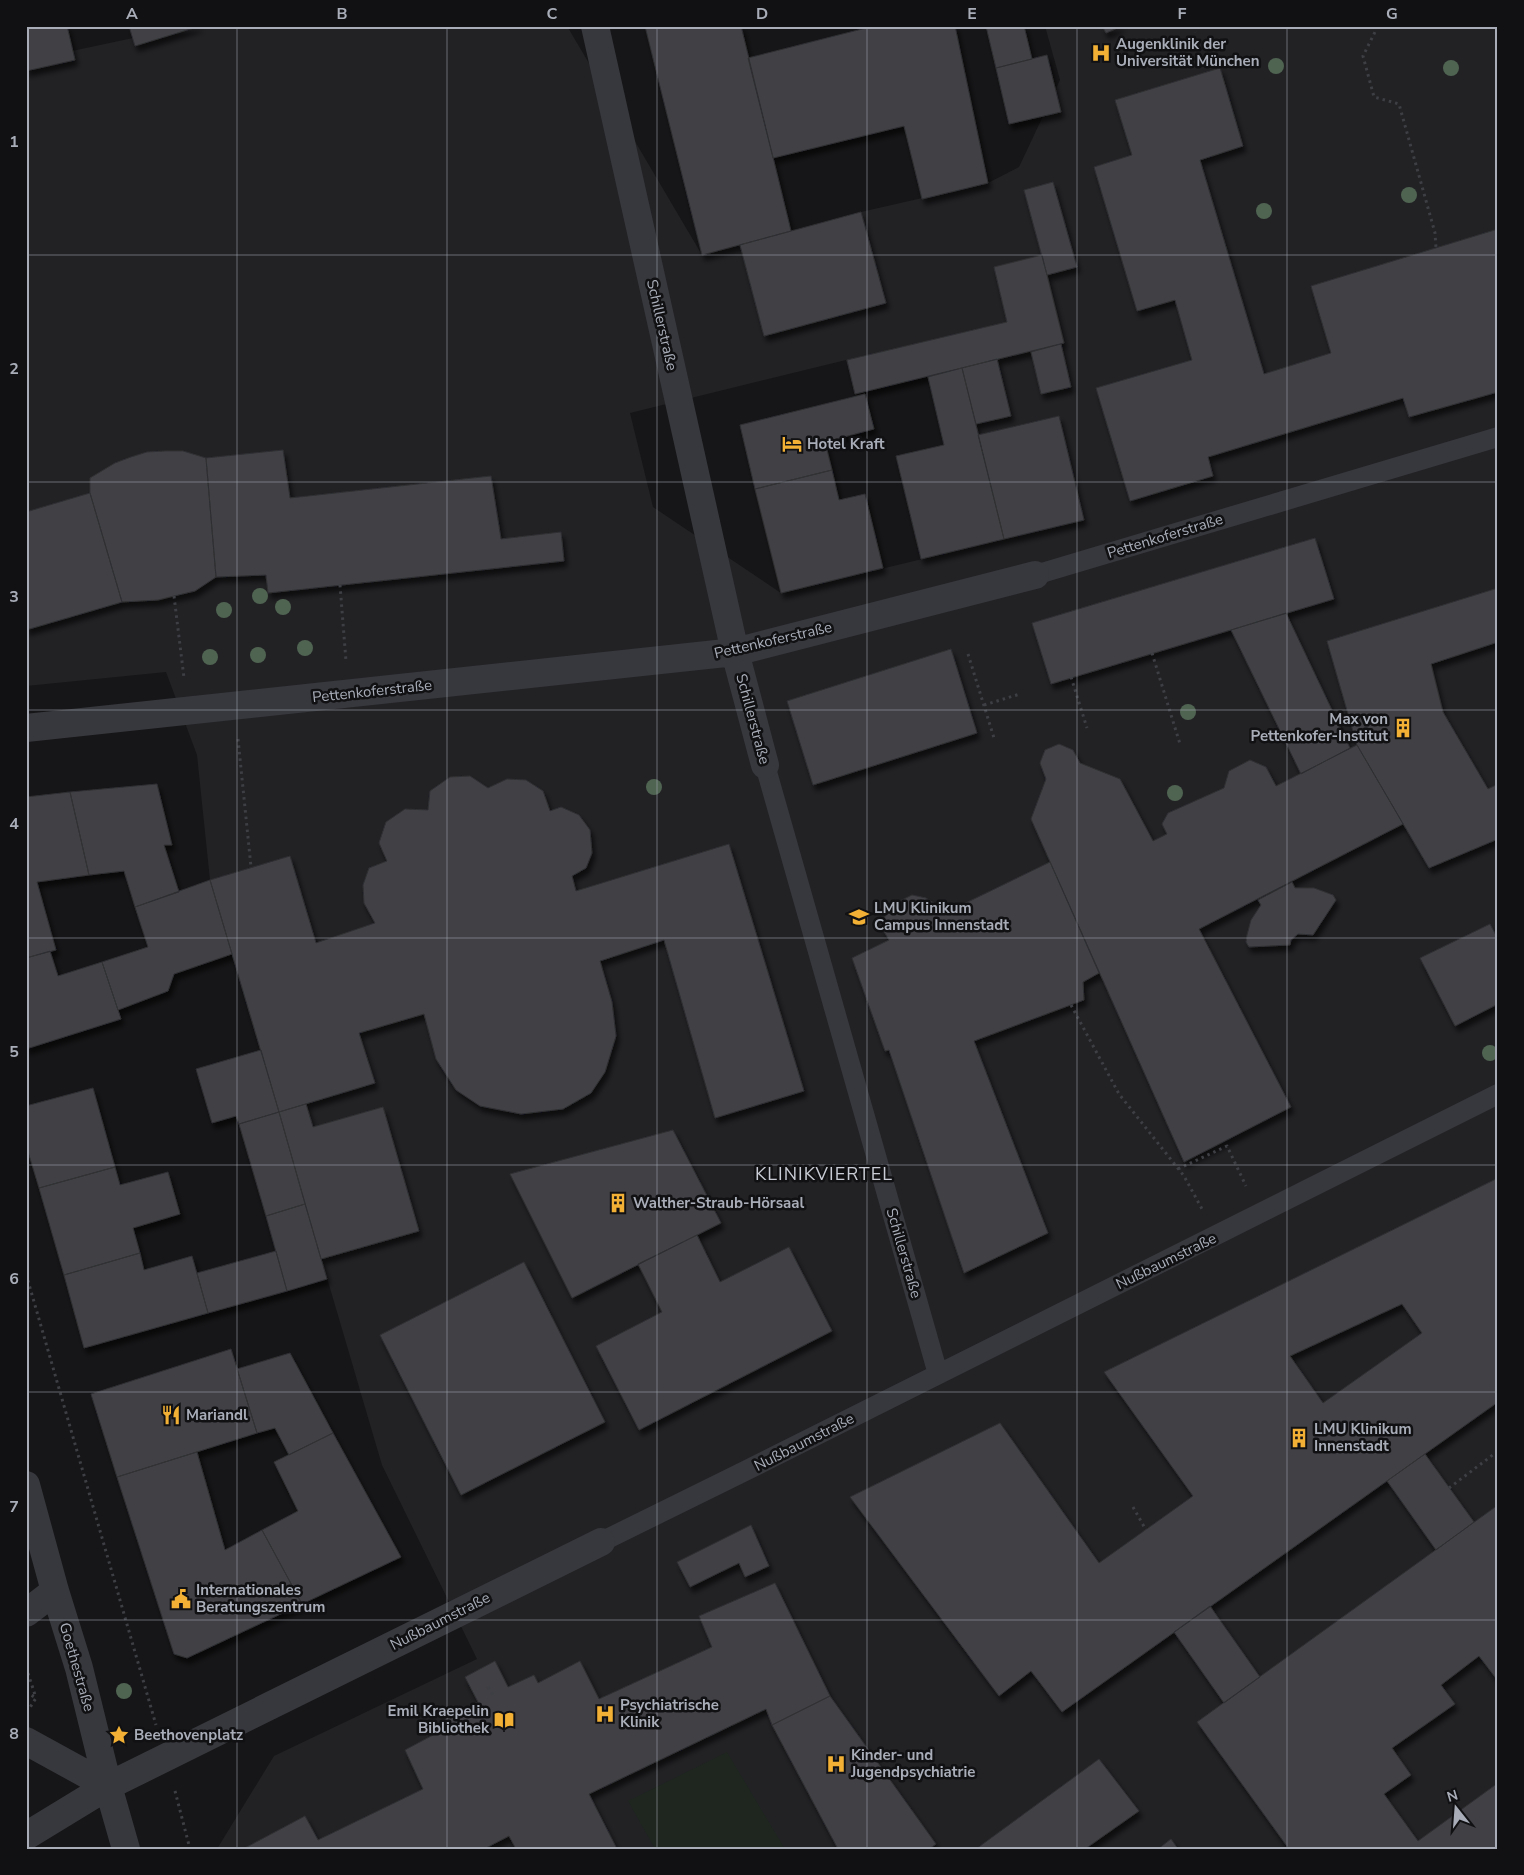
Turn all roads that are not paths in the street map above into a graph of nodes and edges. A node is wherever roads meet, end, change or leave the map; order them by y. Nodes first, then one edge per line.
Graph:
1 (595, 26) edge
2 (1498, 437) edge
3 (1035, 575) joint
4 (735, 652) junction
5 (26, 728) edge
6 (765, 765) joint
7 (1498, 1094) edge
8 (938, 1374) junction
9 (26, 1485) edge
10 (601, 1542) joint
11 (55, 1591) junction
12 (26, 1612) edge
13 (26, 1741) edge
14 (108, 1786) junction
15 (26, 1836) edge
16 (126, 1849) edge

1 - 4 street, Schillerstraße
2 - 3 lane, Pettenkoferstraße
3 - 4 street, Pettenkoferstraße
4 - 5 street, Pettenkoferstraße
4 - 6 street, Schillerstraße
6 - 8 lane, Schillerstraße
7 - 8 lane, Nußbaumstraße
8 - 10 lane, Nußbaumstraße
9 - 11 street, Goethestraße
10 - 14 street, Nußbaumstraße
11 - 12 street
11 - 14 street, Goethestraße
13 - 14 street
14 - 15 street, Nußbaumstraße
14 - 16 street, Goethestraße

